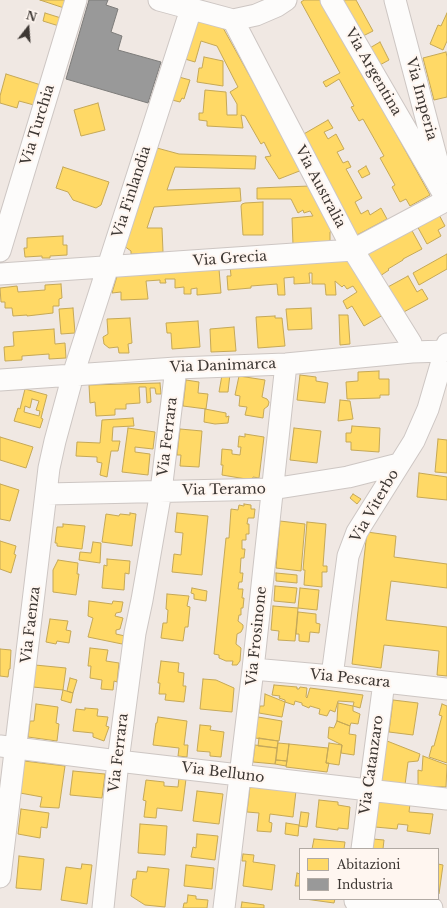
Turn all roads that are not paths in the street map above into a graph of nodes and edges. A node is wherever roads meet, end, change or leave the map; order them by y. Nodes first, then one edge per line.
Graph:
1 (76, 0) edge
2 (159, 0) edge
3 (286, 0) edge
4 (331, 0) edge
5 (395, 0) edge
6 (191, 9) junction
7 (233, 20) junction
8 (423, 141) junction
9 (447, 200) edge
10 (353, 250) junction
11 (0, 251) edge
12 (107, 268) junction
13 (0, 274) edge
14 (446, 348) edge
15 (412, 352) junction
16 (286, 364) junction
17 (176, 368) junction
18 (73, 375) junction
19 (0, 380) edge
20 (399, 464) junction
21 (272, 490) junction
22 (161, 491) junction
23 (47, 494) junction
24 (253, 670) junction
25 (332, 676) junction
26 (384, 682) junction
27 (447, 689) edge
28 (8, 747) edge
29 (124, 762) junction
30 (240, 775) junction
31 (369, 790) junction
32 (447, 799) edge
33 (362, 848) edge
34 (0, 878) edge
35 (355, 903) edge
36 (103, 908) edge
37 (116, 908) edge
38 (224, 908) edge
39 (432, 908) edge

1 - 11 street, Via Turchia
2 - 6 street
3 - 7 street
4 - 8 street, Via Argentina
5 - 8 street, Via Imperia
6 - 7 street
6 - 12 street, Via Finlandia
7 - 10 street, Via Australia
8 - 9 street, Via Argentina
9 - 10 street, Via Grecia
10 - 12 street, Via Grecia
10 - 15 street, Via Australia
12 - 13 street, Via Grecia
12 - 18 street, Via Finlandia
14 - 15 street, Via Danimarca
14 - 20 street, Via Viterbo
15 - 16 street, Via Danimarca
16 - 17 street, Via Danimarca
16 - 21 street, Via Frosinone
17 - 18 street, Via Danimarca
17 - 22 street, Via Ferrara
18 - 19 street, Via Danimarca
18 - 23 street, Via Faenza
20 - 21 street, Via Teramo
20 - 25 street, Via Viterbo
21 - 22 street, Via Teramo
21 - 24 street, Via Frosinone
22 - 23 street, Via Teramo
22 - 29 street, Via Ferrara
23 - 28 street, Via Faenza
24 - 25 street, Via Pescara
24 - 30 street, Via Frosinone
25 - 26 street, Via Pescara
26 - 27 street, Via Pescara
26 - 31 street, Via Catanzaro
28 - 29 street, Via Belluno
28 - 34 street, Via Faenza
29 - 30 street, Via Belluno
29 - 36 street, Via Ferrara
29 - 37 street, Via Ferrara
30 - 31 street, Via Belluno
30 - 38 street, Via Frosinone
31 - 32 street, Via Belluno
31 - 33 street, Via Catanzaro
35 - 39 street

